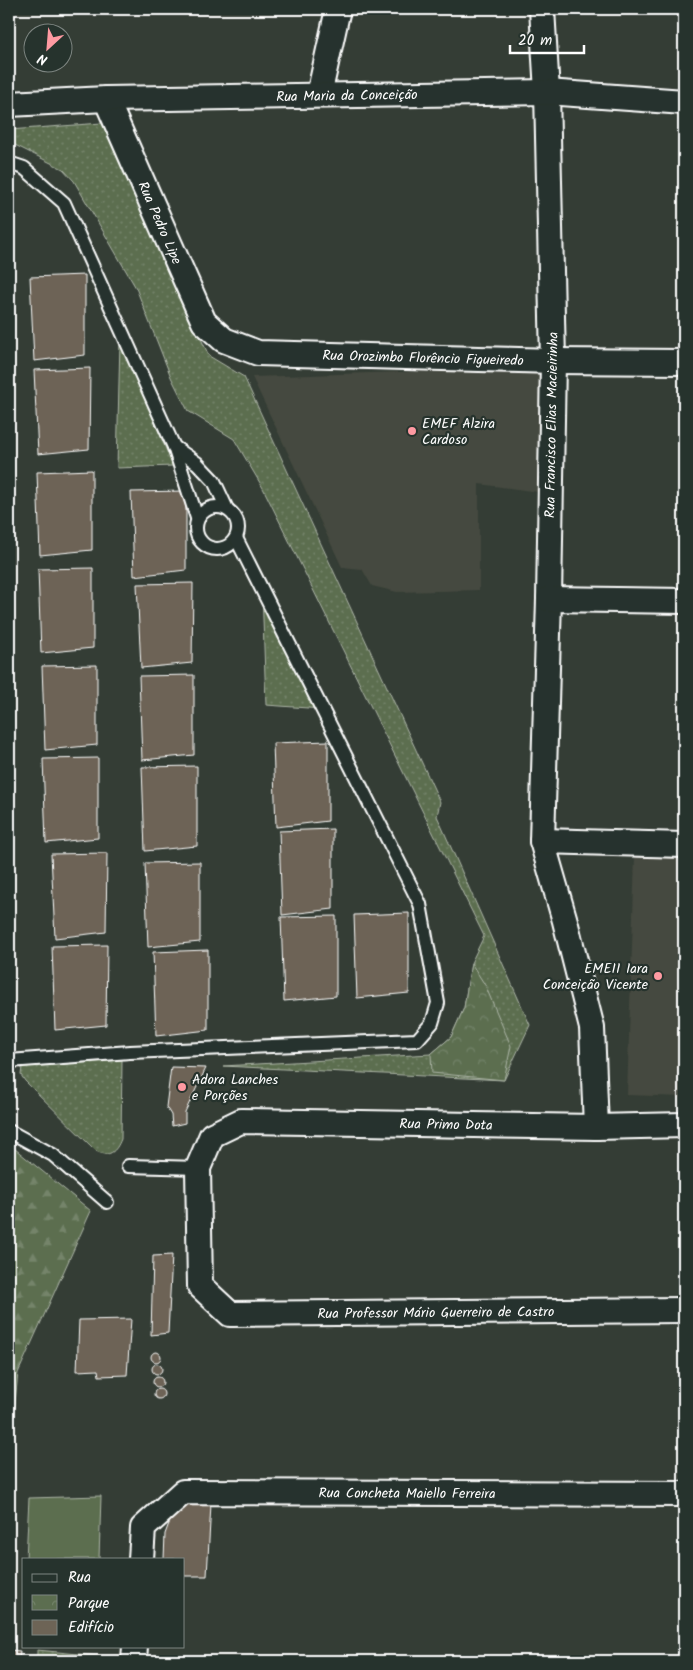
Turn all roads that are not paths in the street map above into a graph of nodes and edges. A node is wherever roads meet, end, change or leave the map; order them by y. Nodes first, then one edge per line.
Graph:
1 (338, 9) edge
2 (542, 9) edge
3 (547, 92) junction
4 (319, 95) junction
5 (106, 98) junction
6 (684, 102) edge
7 (9, 104) edge
8 (9, 163) edge
9 (224, 340) joint
10 (553, 361) junction
11 (684, 362) edge
12 (174, 447) junction
13 (227, 509) junction
14 (198, 518) junction
15 (236, 538) junction
16 (549, 599) junction
17 (684, 601) edge
18 (542, 841) junction
19 (684, 844) edge
20 (9, 1060) edge
21 (684, 1125) edge
22 (596, 1127) junction
23 (9, 1131) edge
24 (128, 1166) dead end
25 (198, 1168) junction
26 (108, 1202) dead end
27 (684, 1310) edge
28 (684, 1494) edge
29 (141, 1558) edge
30 (135, 1648) edge
31 (134, 1661) edge

1 - 4 street
2 - 3 street, Rua Francisco Elias Macieirinha
3 - 4 street, Rua Maria da Conceição
3 - 6 street, Rua Maria da Conceição
3 - 10 street, Rua Francisco Elias Macieirinha
4 - 5 street, Rua Maria da Conceição
5 - 7 street, Rua Maria da Conceição
5 - 9 street, Rua Pedro Lipe
8 - 12 lane
9 - 10 street, Rua Orozimbo Florêncio Figueiredo
10 - 11 street, Rua Orozimbo Florêncio Figueiredo
10 - 16 street, Rua Francisco Elias Macieirinha
12 - 13 lane
12 - 14 lane
13 - 14 lane
13 - 15 lane
14 - 15 lane
15 - 20 lane
16 - 17 street
16 - 18 street, Rua Francisco Elias Macieirinha
18 - 19 street
18 - 22 street, Rua Francisco Elias Macieirinha
21 - 22 street, Rua Primo Dota
22 - 25 street, Rua Primo Dota
23 - 26 lane
24 - 25 lane
25 - 27 street, Rua Professor Mário Guerreiro de Castro
28 - 29 street, Rua Concheta Maiello Ferreira
30 - 31 street

